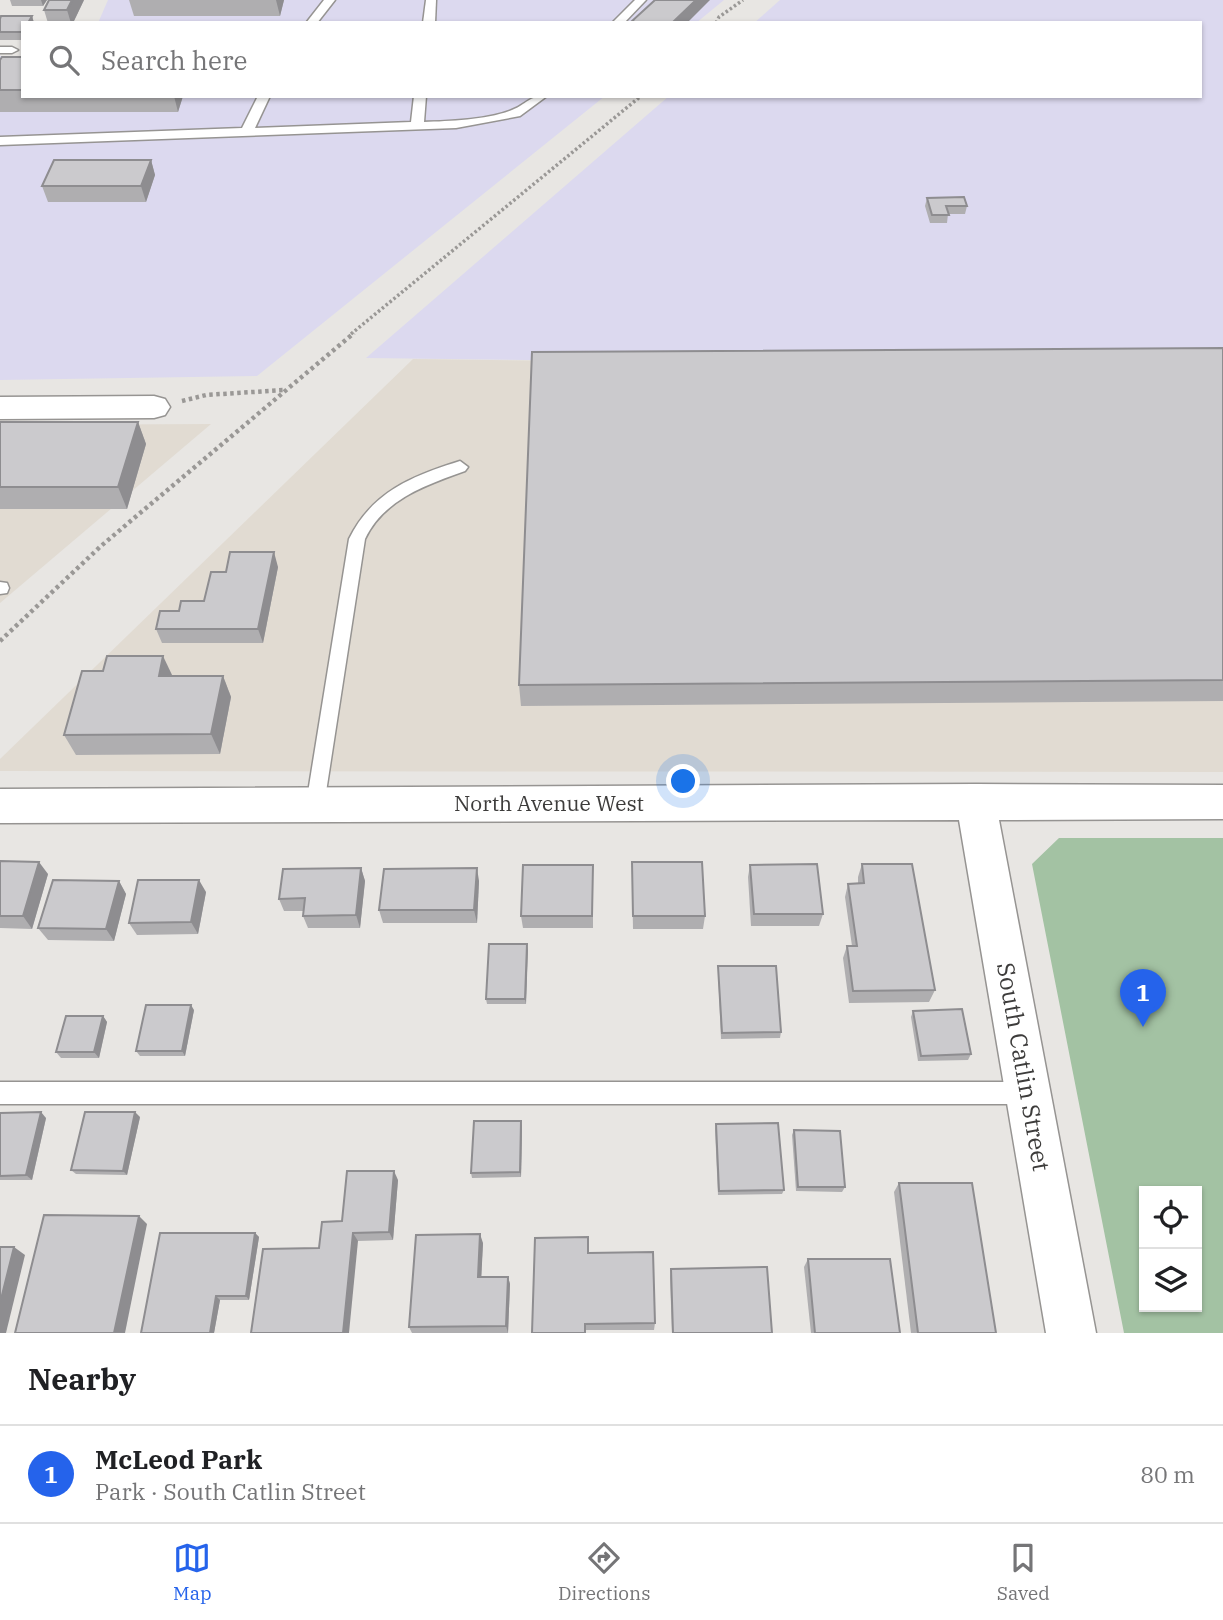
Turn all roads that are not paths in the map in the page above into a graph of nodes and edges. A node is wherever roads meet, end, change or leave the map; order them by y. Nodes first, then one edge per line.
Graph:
1 (330, 0) edge
2 (431, 0) edge
3 (641, 0) edge
4 (313, 21) edge
5 (429, 21) edge
6 (619, 21) edge
7 (263, 98) edge
8 (420, 98) edge
9 (538, 98) edge
10 (417, 127) junction
11 (246, 133) junction
12 (0, 141) edge
13 (154, 407) road end
14 (0, 408) edge
15 (460, 467) dead end
16 (976, 801) junction
17 (1223, 802) edge
18 (315, 805) junction
19 (0, 806) edge
20 (0, 1093) edge
21 (1028, 1093) junction
22 (1070, 1333) edge

1 - 4 lane
2 - 5 lane
3 - 6 lane
7 - 11 lane
8 - 10 lane
9 - 10 lane
10 - 11 lane
11 - 12 lane
13 - 14 street
15 - 18 lane
16 - 17 street, North Avenue West
16 - 18 street, North Avenue West
16 - 21 street, South Catlin Street
18 - 19 street, North Avenue West
20 - 21 lane
21 - 22 street, South Catlin Street

